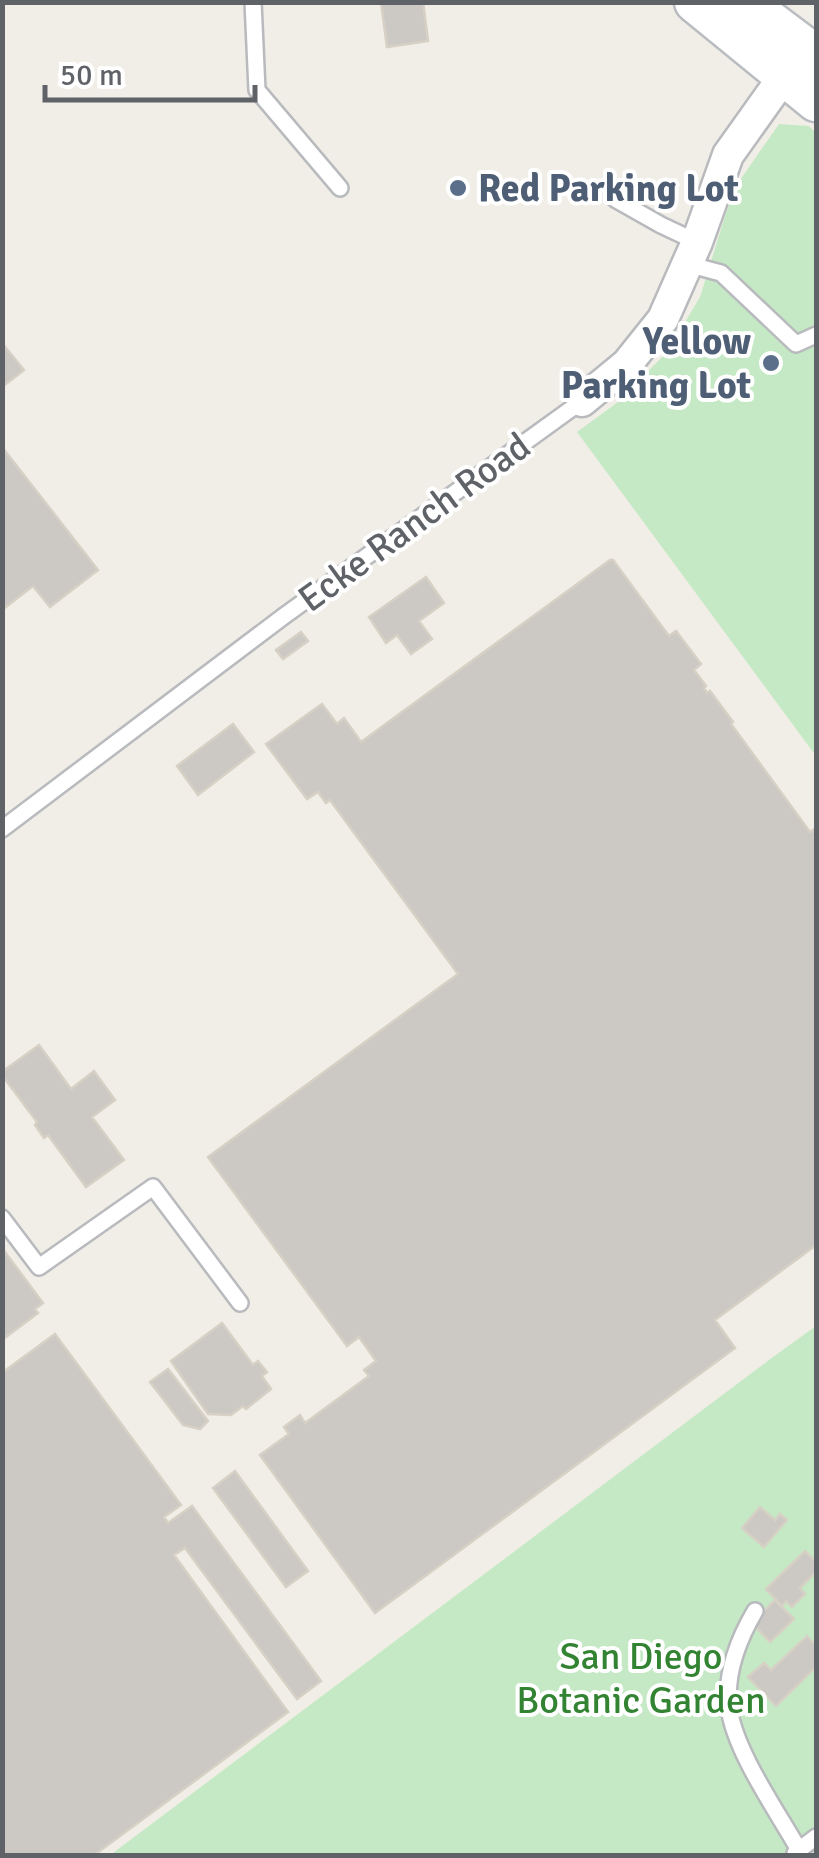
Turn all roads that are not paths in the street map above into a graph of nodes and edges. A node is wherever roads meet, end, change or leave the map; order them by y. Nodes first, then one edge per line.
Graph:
1 (253, 2) edge
2 (695, 2) edge
3 (744, 2) edge
4 (806, 53) edge
5 (816, 101) edge
6 (340, 188) dead end
7 (615, 199) dead end
8 (692, 253) junction
9 (816, 335) edge
10 (582, 402) joint
11 (2, 829) edge
12 (2, 1218) edge
13 (240, 1303) dead end
14 (755, 1611) dead end
15 (816, 1837) edge
16 (795, 1853) edge

1 - 6 lane
2 - 4 main road
3 - 4 main road
4 - 5 main road
4 - 8 street, Ecke Ranch Road
7 - 8 lane
8 - 9 lane
8 - 10 street, Ecke Ranch Road
10 - 11 lane, Ecke Ranch Road
12 - 13 lane
14 - 16 lane
15 - 16 lane

